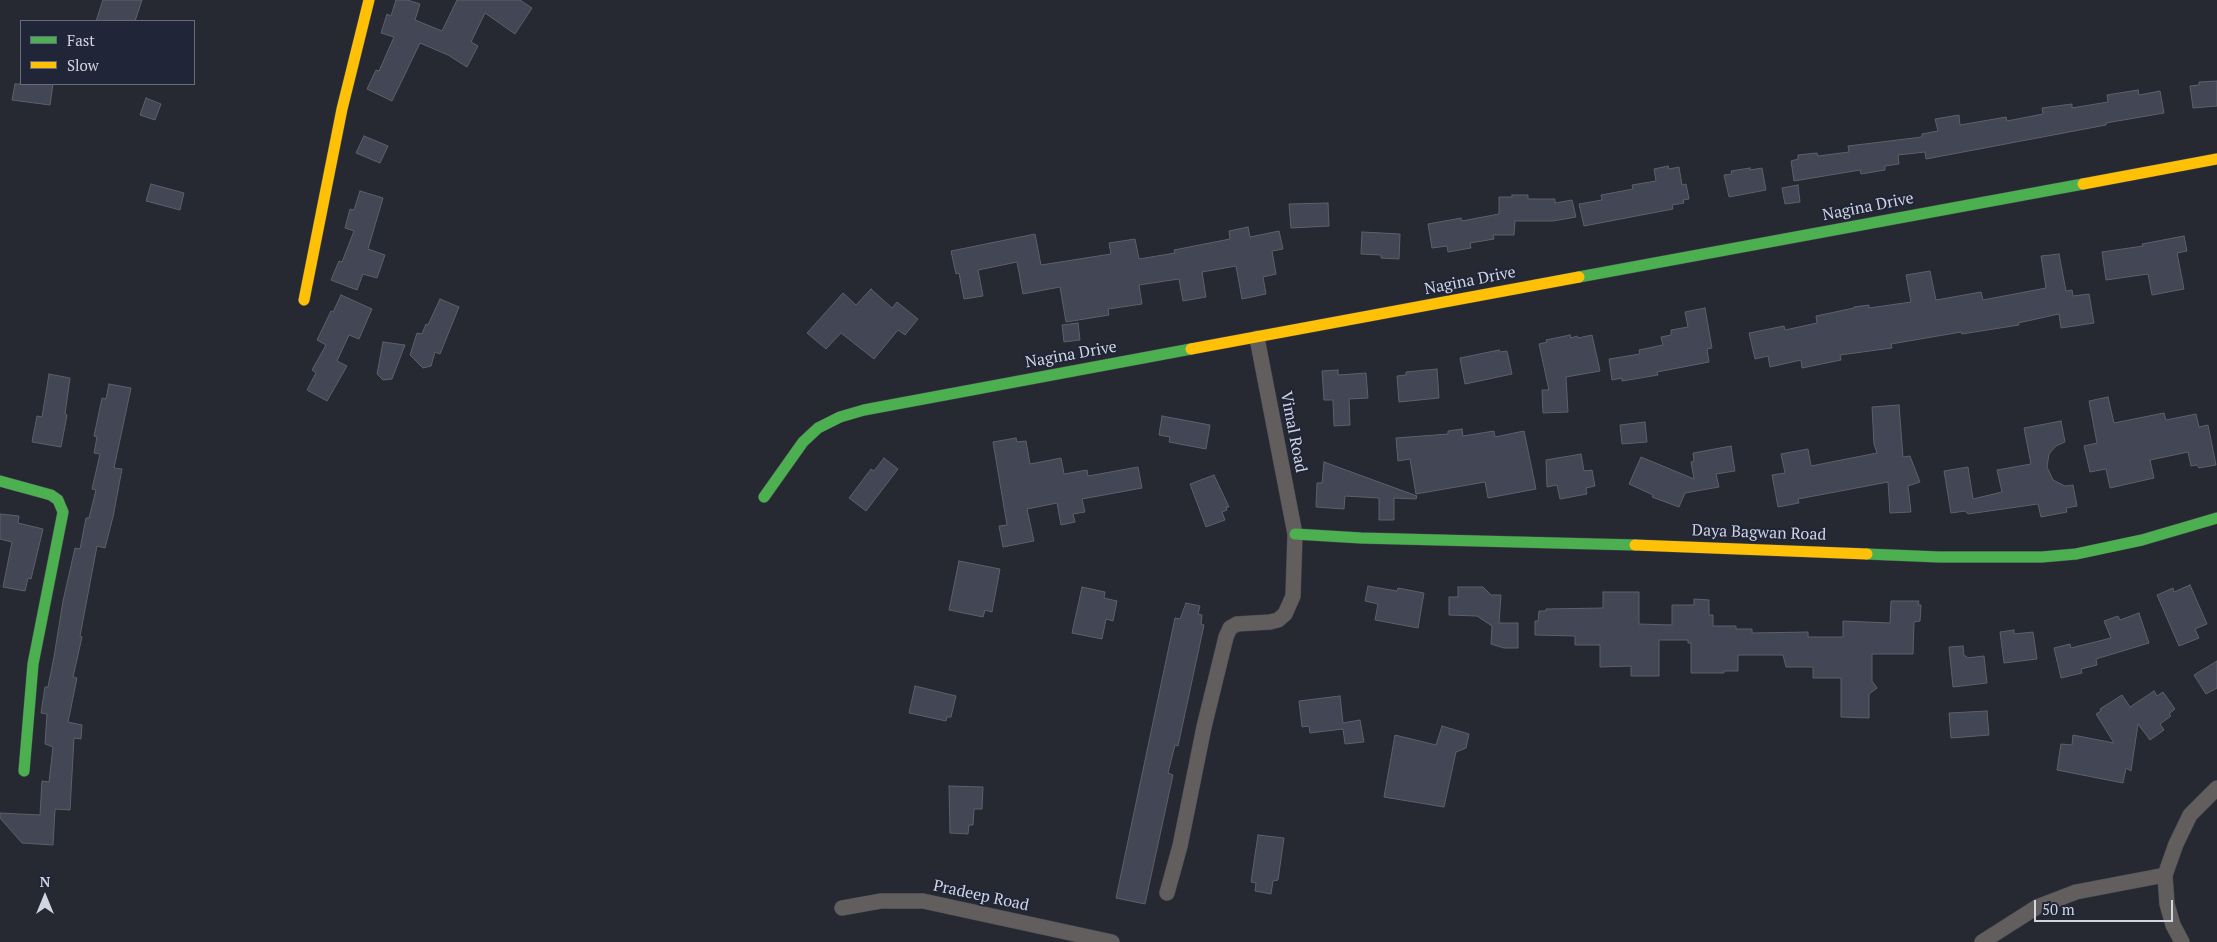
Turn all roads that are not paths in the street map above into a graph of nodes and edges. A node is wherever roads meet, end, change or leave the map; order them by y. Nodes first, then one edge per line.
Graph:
1 (369, 0) edge
2 (2217, 159) edge
3 (304, 300) dead end
4 (1257, 338) junction
5 (0, 481) edge
6 (764, 497) dead end
7 (2217, 518) edge
8 (1296, 534) junction
9 (24, 771) dead end
10 (2217, 788) edge
11 (2165, 875) junction
12 (1167, 893) dead end
13 (842, 908) dead end
14 (1112, 942) edge
15 (1982, 942) edge
16 (2182, 942) edge

1 - 3 street
2 - 4 street, Nagina Drive
4 - 6 street, Nagina Drive
4 - 8 street, Vimal Road
5 - 9 street
7 - 8 street, Daya Bagwan Road
8 - 12 street, Vimal Road
10 - 11 street
11 - 15 street
11 - 16 street
13 - 14 street, Pradeep Road

